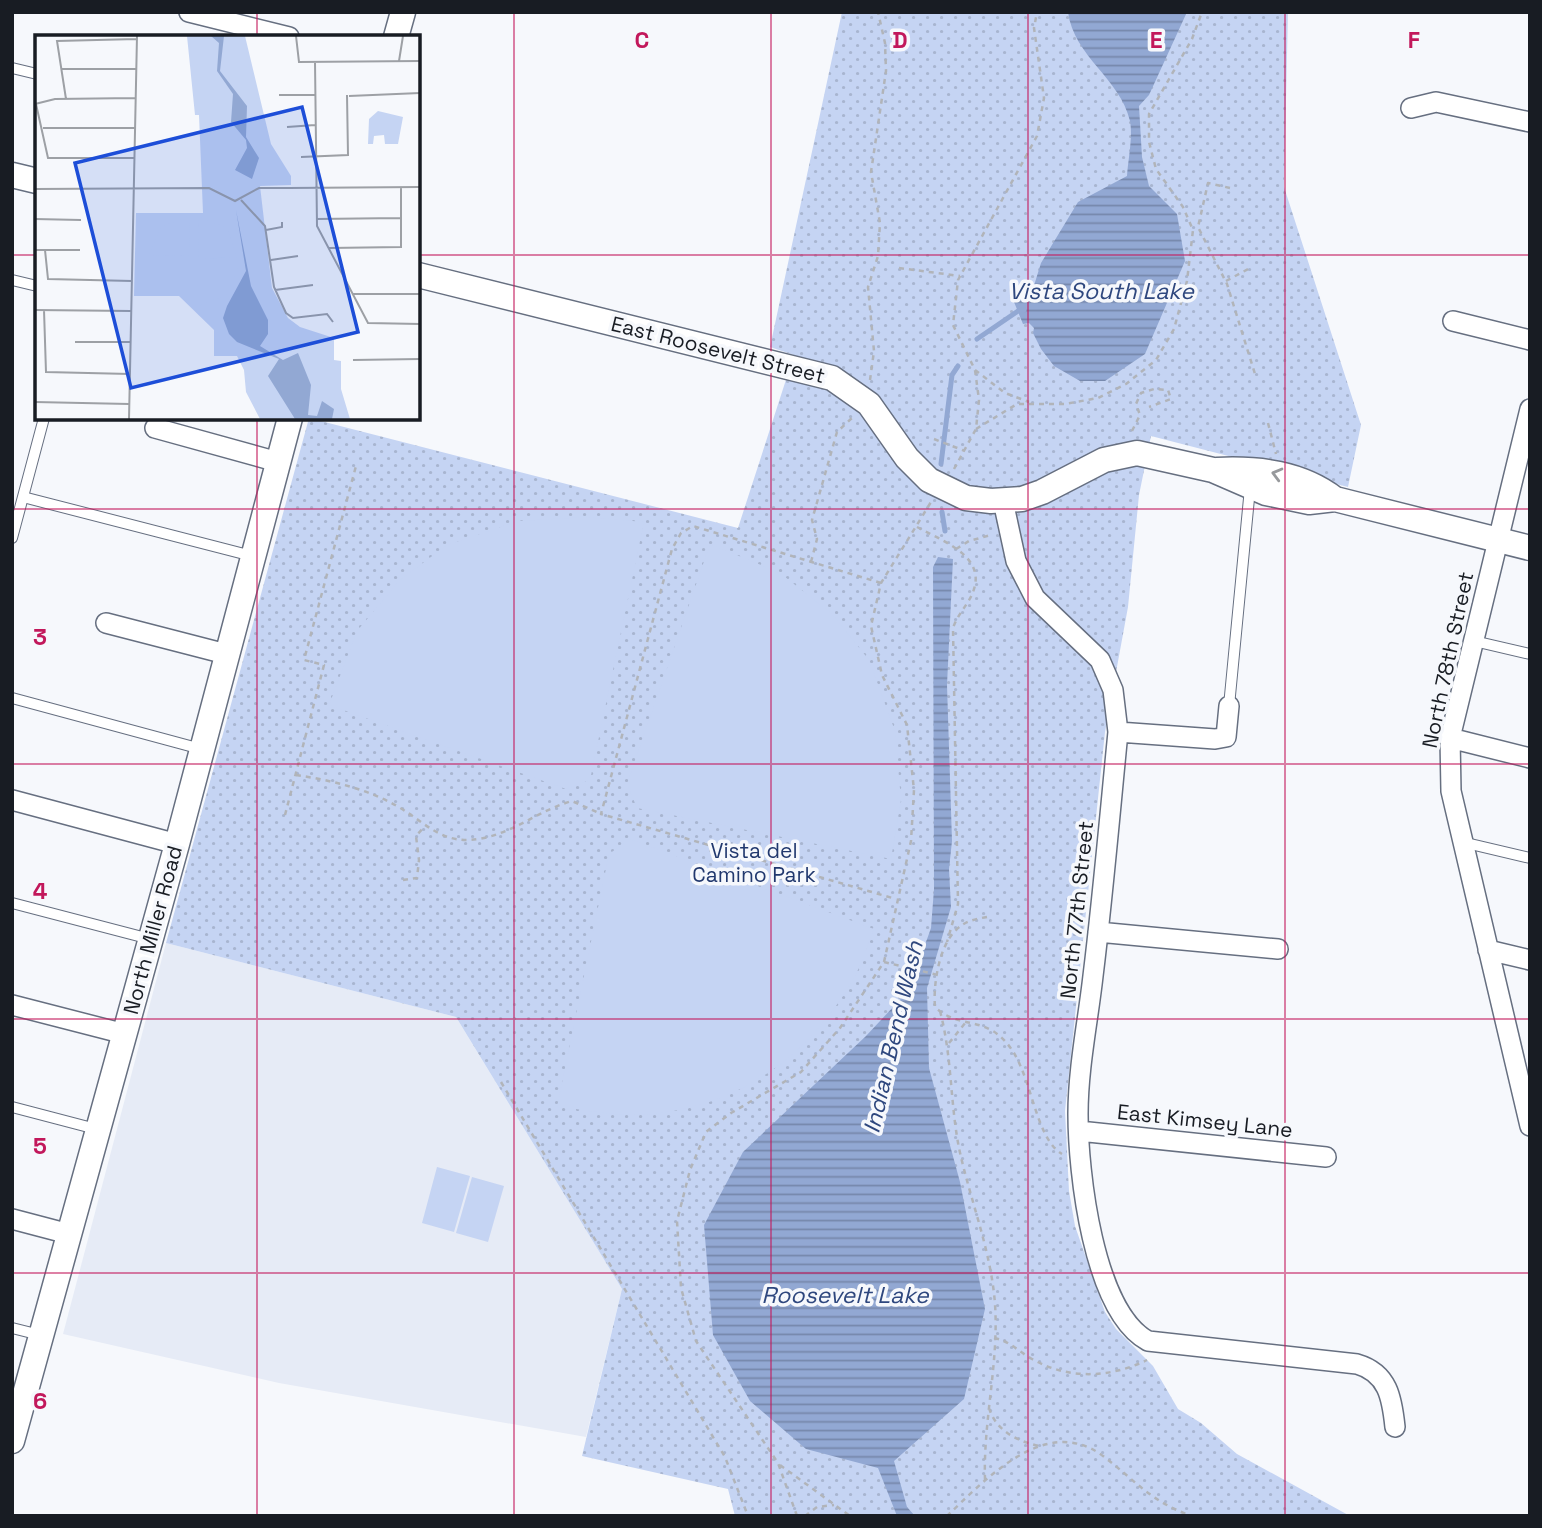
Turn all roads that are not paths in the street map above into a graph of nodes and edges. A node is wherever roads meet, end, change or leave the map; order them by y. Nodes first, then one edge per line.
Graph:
1 (189, 12) edge
2 (403, 12) edge
3 (281, 35) edge
4 (397, 35) edge
5 (12, 68) edge
6 (35, 74) edge
7 (1411, 108) dead end
8 (1530, 122) edge
9 (12, 175) edge
10 (35, 181) edge
11 (420, 275) edge
12 (12, 280) edge
13 (35, 286) edge
14 (1453, 321) dead end
15 (1530, 340) edge
16 (1530, 409) edge
17 (43, 420) edge
18 (289, 420) edge
19 (155, 428) dead end
20 (1526, 437) edge
21 (278, 462) junction
22 (1213, 470) junction
23 (1250, 488) junction
24 (23, 497) junction
25 (1335, 499) junction
26 (1003, 501) junction
27 (12, 538) edge
28 (1498, 540) junction
29 (1530, 548) edge
30 (252, 556) junction
31 (106, 623) dead end
32 (1474, 641) junction
33 (226, 654) junction
34 (1530, 654) edge
35 (12, 698) edge
36 (1229, 706) joint
37 (1118, 732) junction
38 (1450, 738) junction
39 (202, 749) junction
40 (1530, 758) edge
41 (12, 800) edge
42 (1462, 842) junction
43 (177, 844) junction
44 (1530, 858) edge
45 (12, 903) edge
46 (1098, 932) junction
47 (151, 939) junction
48 (1278, 949) dead end
49 (1488, 950) junction
50 (1530, 960) edge
51 (12, 1005) edge
52 (125, 1034) junction
53 (1522, 1064) edge
54 (12, 1107) edge
55 (1530, 1126) edge
56 (98, 1130) junction
57 (1079, 1131) junction
58 (1326, 1157) dead end
59 (12, 1219) edge
60 (68, 1234) junction
61 (12, 1328) edge
62 (41, 1335) junction
63 (1395, 1427) dead end
64 (13, 1435) edge

1 - 3 street
2 - 4 street
5 - 6 lane
7 - 8 street
9 - 10 street
11 - 26 street, East Roosevelt Street
12 - 13 lane
14 - 15 street
16 - 20 street, North 78th Street
17 - 24 lane
18 - 21 street, North Miller Road
19 - 21 street
20 - 28 street, North 78th Street
21 - 30 street, North Miller Road
22 - 23 street, East Roosevelt Street
25 -> 22 street, East Roosevelt Street
22 - 26 street, East Roosevelt Street
23 - 25 street, East Roosevelt Street
23 - 36 lane
24 - 27 lane
24 - 30 lane
25 - 28 street, East Roosevelt Street
26 - 37 street, North 77th Street
28 - 29 street, East Roosevelt Street
28 - 32 street, North 78th Street
30 - 33 street, North Miller Road
31 - 33 street
32 - 34 lane
32 - 38 street, North 78th Street
33 - 39 street, North Miller Road
35 - 39 lane
36 - 37 street
37 - 46 street, North 77th Street
38 - 40 street
38 - 42 street, North 78th Street
39 - 43 street, North Miller Road
41 - 43 street
42 - 44 lane
42 - 49 street, North 78th Street
43 - 47 street, North Miller Road
45 - 47 lane
46 - 48 street
46 - 57 street, North 77th Street
47 - 52 street, North Miller Road
49 - 50 street
49 - 53 street, North 78th Street
51 - 52 street
52 - 56 street, North Miller Road
53 - 55 street, North 78th Street
54 - 56 lane
56 - 60 street, North Miller Road
57 - 58 street, East Kimsey Lane
57 - 63 street, North 77th Street
59 - 60 street
60 - 62 street, North Miller Road
61 - 62 lane
62 - 64 street, North Miller Road

